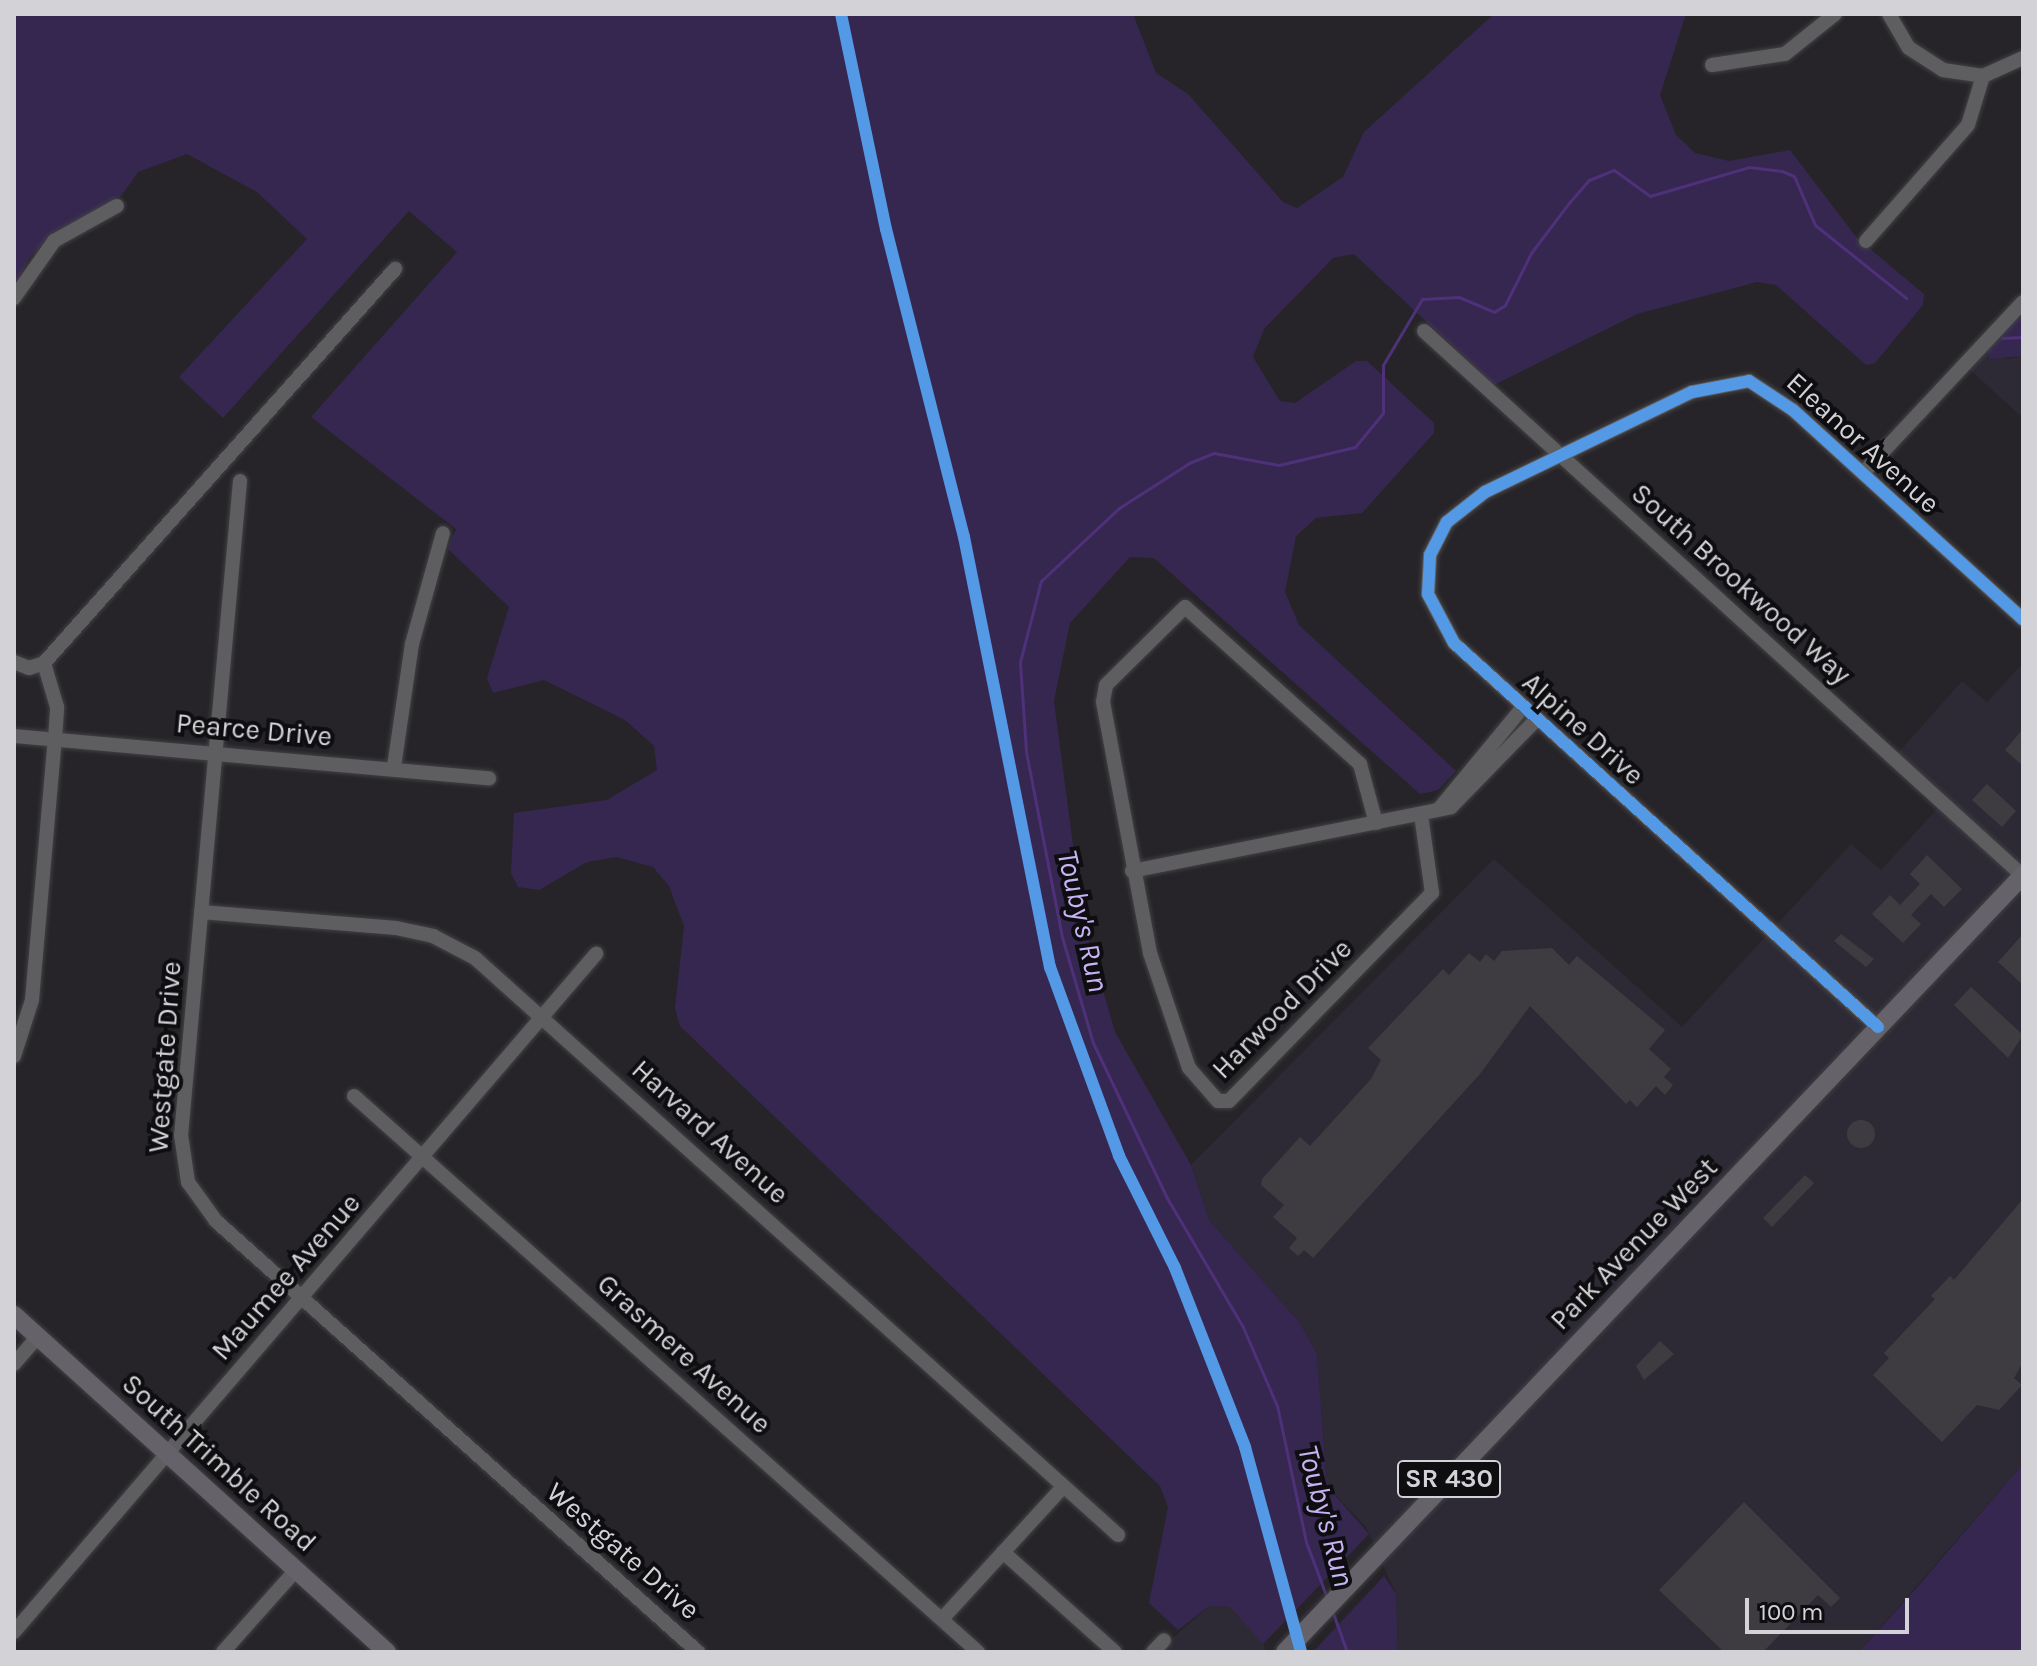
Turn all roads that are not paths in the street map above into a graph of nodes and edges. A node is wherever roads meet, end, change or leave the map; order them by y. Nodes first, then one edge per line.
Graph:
1 (1835, 14) edge
2 (1889, 14) edge
3 (2023, 58) edge
4 (1712, 65) dead end
5 (1983, 76) junction
6 (117, 206) dead end
7 (1866, 241) dead end
8 (395, 269) dead end
9 (14, 298) edge
10 (2023, 302) edge
11 (1424, 331) dead end
12 (1561, 456) junction
13 (1863, 473) junction
14 (240, 481) dead end
15 (443, 533) dead end
16 (2023, 619) edge
17 (14, 662) edge
18 (44, 663) junction
19 (1523, 707) junction
20 (1537, 719) junction
21 (14, 736) edge
22 (55, 739) junction
23 (215, 752) junction
24 (394, 767) junction
25 (489, 778) dead end
26 (1439, 809) junction
27 (1421, 815) junction
28 (1376, 823) junction
29 (1132, 871) junction
30 (2023, 875) edge
31 (201, 912) junction
32 (596, 954) dead end
33 (543, 1016) junction
34 (1878, 1027) junction
35 (14, 1056) edge
36 (354, 1096) dead end
37 (424, 1156) junction
38 (302, 1298) junction
39 (14, 1315) edge
40 (38, 1336) junction
41 (14, 1364) edge
42 (169, 1455) junction
43 (1064, 1486) junction
44 (1118, 1535) dead end
45 (1003, 1552) junction
46 (296, 1570) junction
47 (942, 1619) junction
48 (14, 1632) edge
49 (1164, 1640) dead end
50 (223, 1652) edge
51 (387, 1652) edge
52 (698, 1652) edge
53 (978, 1652) edge
54 (1115, 1652) edge
55 (1153, 1652) edge
56 (1285, 1652) edge

1 - 4 street
2 - 5 street
3 - 5 street
5 - 7 street
6 - 9 street
8 - 18 street
10 - 13 street
11 - 12 street, South Brookwood Way
12 - 13 street, Eleanor Avenue
12 - 19 street, Alpine Drive
12 - 30 street, South Brookwood Way
13 - 16 street, Eleanor Avenue
14 - 23 street, Westgate Drive
15 - 24 street
17 - 18 street
18 - 22 street
19 - 20 street, Alpine Drive
19 - 26 street
20 - 26 street
20 - 34 street, Alpine Drive
21 - 22 street, Pearce Drive
22 - 23 street, Pearce Drive
22 - 35 street
23 - 24 street, Pearce Drive
23 - 31 street, Westgate Drive
24 - 25 street, Pearce Drive
26 - 27 street
27 - 28 street
27 - 29 street, Harwood Drive
28 - 29 street
28 - 29 street, Harwood Drive
30 - 34 main road, Park Avenue West / SR 430
31 - 33 street, Harvard Avenue
31 - 38 street, Westgate Drive
32 - 33 street, Maumee Avenue
33 - 37 street, Maumee Avenue
33 - 43 street, Harvard Avenue
34 - 56 main road, Park Avenue West / SR 430
36 - 37 street, Grasmere Avenue
37 - 38 street, Maumee Avenue
37 - 47 street, Grasmere Avenue
38 - 42 street, Maumee Avenue
38 - 52 street, Westgate Drive
39 - 40 main road, South Trimble Road
40 - 41 street
40 - 42 main road, South Trimble Road
42 - 46 main road, South Trimble Road
42 - 48 street, Maumee Avenue
43 - 44 street, Harvard Avenue
43 - 45 street
45 - 47 street
45 - 54 street
46 - 50 street
46 - 51 main road, South Trimble Road
47 - 53 street, Grasmere Avenue
49 - 55 street

